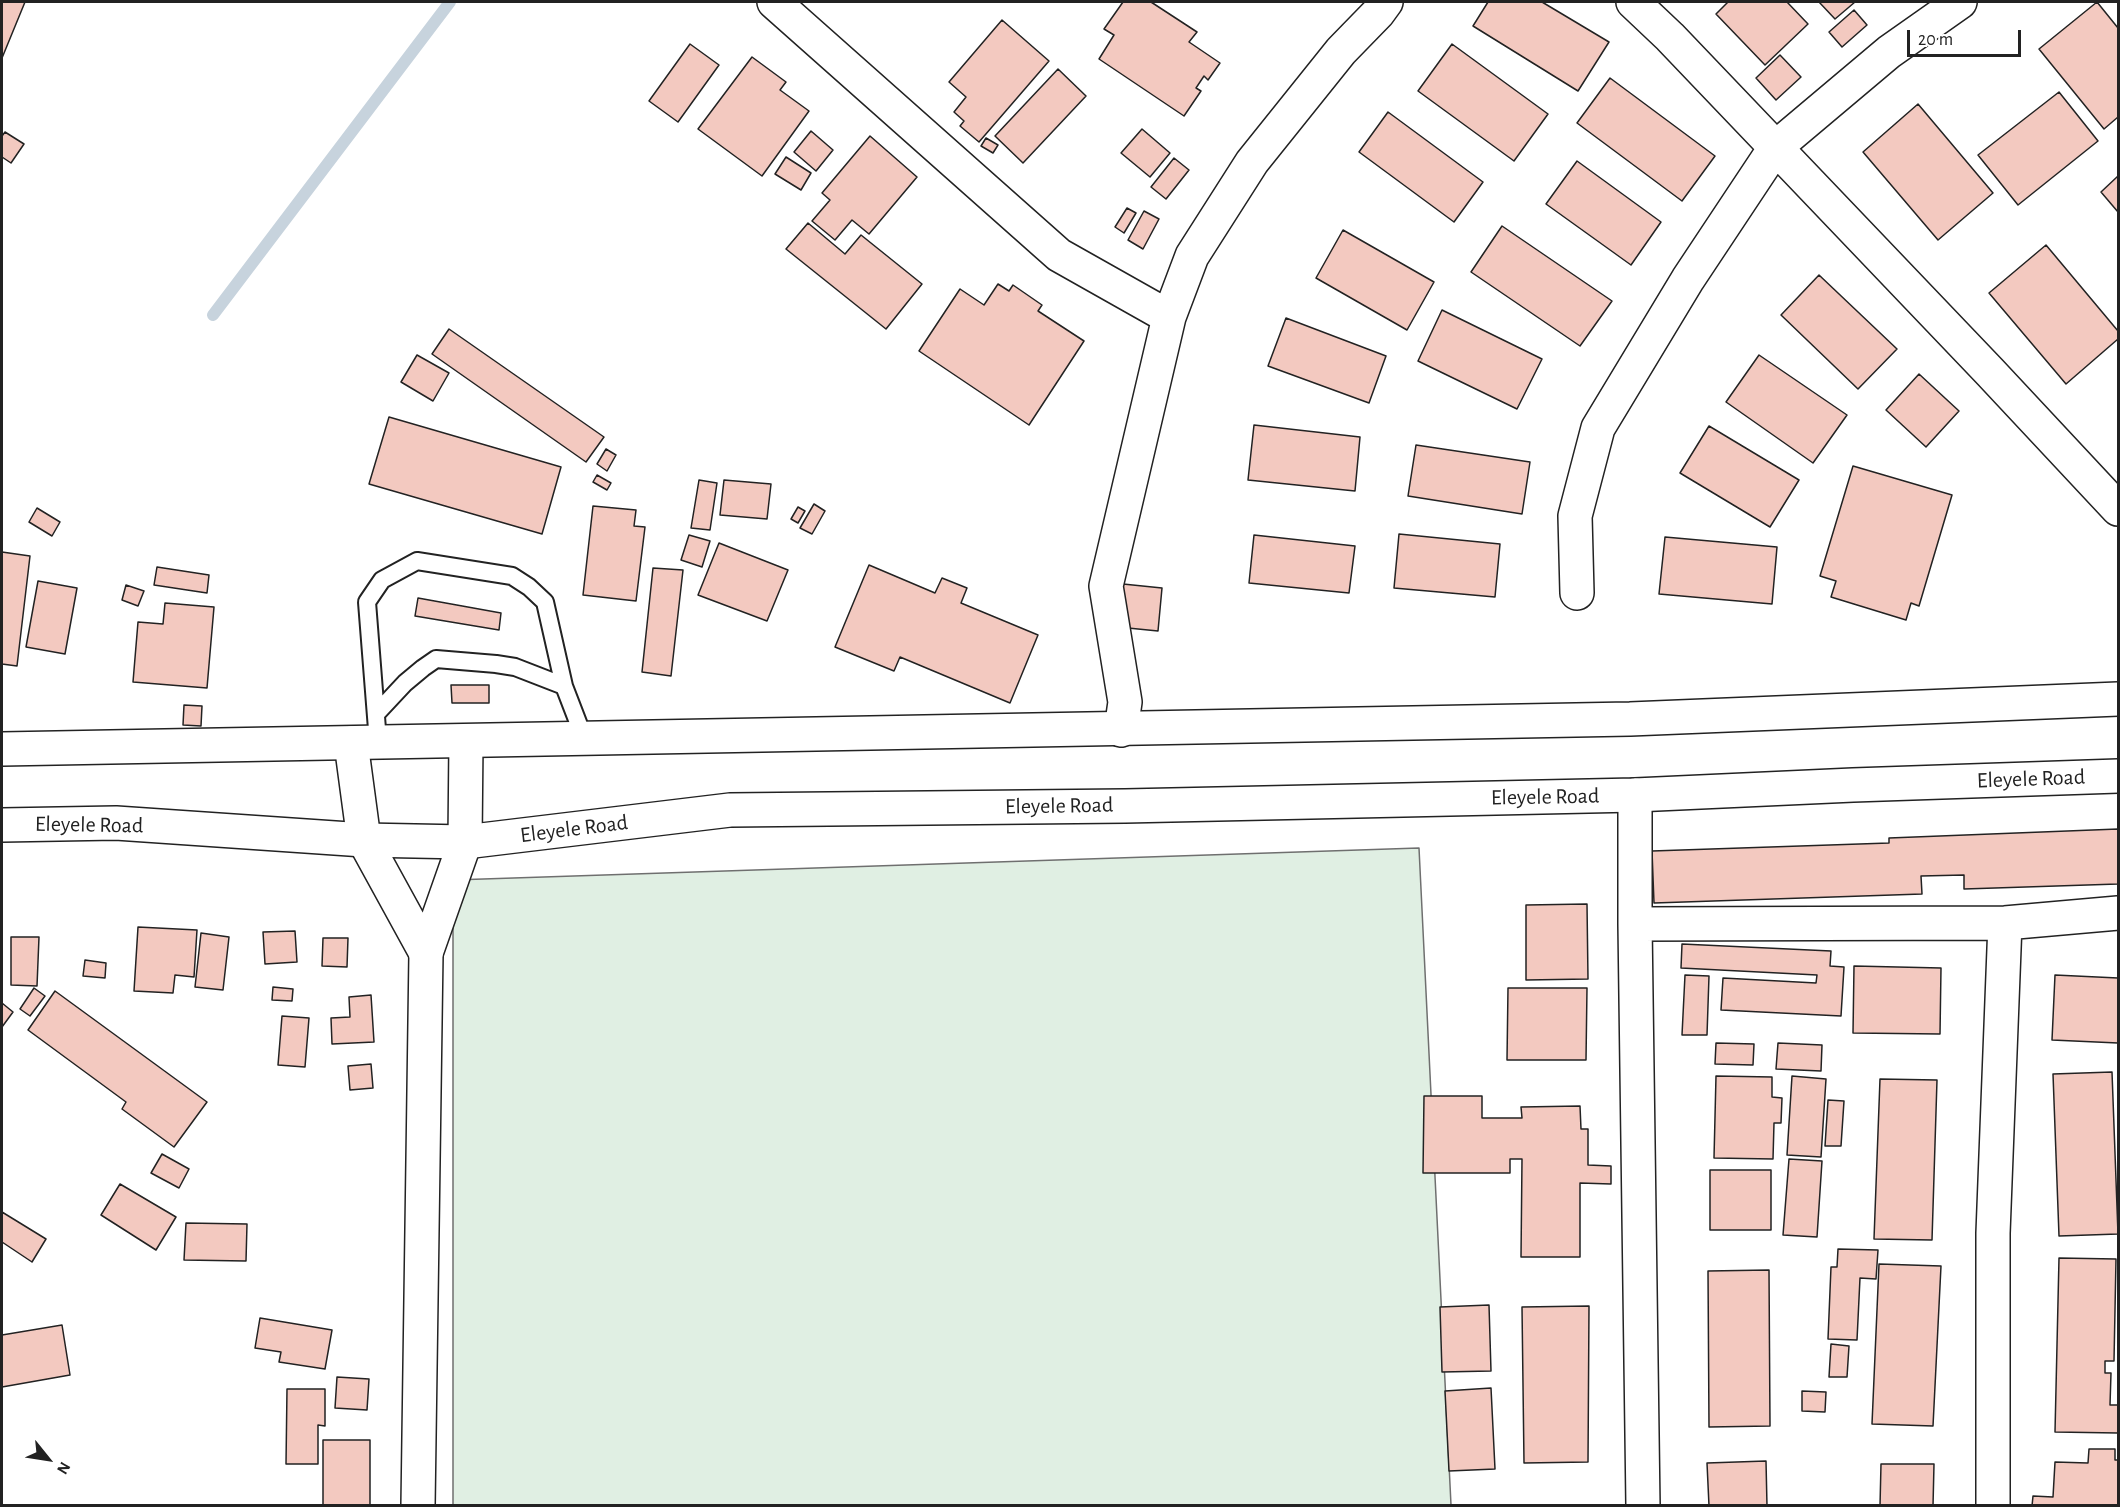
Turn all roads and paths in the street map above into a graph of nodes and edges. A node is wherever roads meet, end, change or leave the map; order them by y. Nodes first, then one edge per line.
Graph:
1 (774, 2) edge
2 (1633, 2) edge
3 (1960, 2) edge
4 (1377, 5) edge
5 (1775, 148) junction
6 (1169, 317) junction
7 (2118, 509) edge
8 (1577, 593) dead end
9 (564, 686) junction
10 (2118, 699) edge
11 (1121, 730) junction
12 (368, 733) junction
13 (584, 738) junction
14 (465, 741) junction
15 (2, 748) edge
16 (2118, 776) edge
17 (1635, 795) junction
18 (2, 825) edge
19 (364, 840) junction
20 (465, 842) junction
21 (2118, 913) edge
22 (2005, 923) junction
23 (1635, 924) junction
24 (426, 953) junction
25 (418, 1506) edge
26 (1643, 1506) edge
27 (1993, 1506) edge

1 - 6 street
2 - 5 street
3 - 5 street
4 - 6 street
5 - 7 street
5 - 8 street
6 - 11 street
9 - 12 lane
9 - 12 lane
9 - 13 lane
10 - 11 street
11 - 13 street
12 - 14 street
12 - 15 street
12 - 19 street
13 - 14 street
14 - 20 street
16 - 17 street, Eleyele Road
17 - 20 street, Eleyele Road
17 - 23 street
18 - 19 street, Eleyele Road
19 - 20 street, Eleyele Road
19 - 24 street
20 - 24 street
21 - 22 street
22 - 23 street
22 - 27 street
23 - 26 street
24 - 25 street

